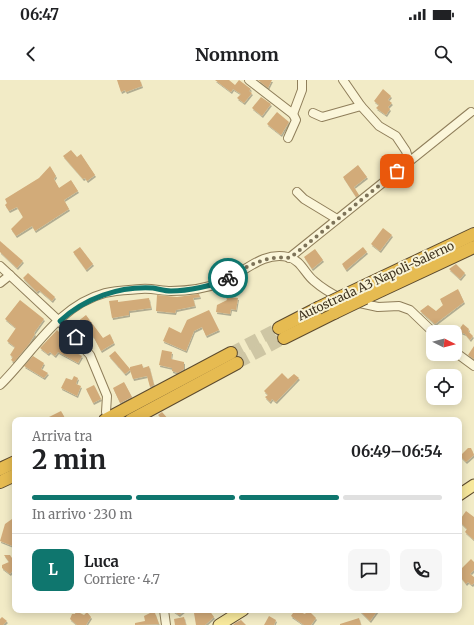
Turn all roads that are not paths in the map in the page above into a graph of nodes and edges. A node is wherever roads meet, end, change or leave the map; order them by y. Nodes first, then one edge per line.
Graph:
1 (249, 80) edge
2 (302, 80) edge
3 (343, 80) edge
4 (361, 106) junction
5 (472, 112) dead end
6 (314, 113) dead end
7 (293, 114) junction
8 (288, 138) dead end
9 (409, 161) junction
10 (297, 192) dead end
11 (336, 219) junction
12 (474, 234) edge
13 (474, 247) edge
14 (290, 258) junction
15 (0, 266) edge
16 (10, 275) junction
17 (0, 282) edge
18 (60, 321) junction
19 (426, 325) edge
20 (462, 357) edge
21 (474, 366) edge
22 (0, 385) edge
23 (106, 416) edge
24 (136, 417) edge
25 (12, 463) edge
26 (0, 469) edge
27 (12, 476) edge
28 (0, 482) edge
29 (474, 485) edge
30 (462, 493) edge
31 (164, 613) edge
32 (238, 613) edge
33 (166, 625) edge
34 (219, 625) edge

1 - 7 street
2 - 7 street
3 - 4 street
4 - 6 street
4 - 9 street
5 - 9 street
7 - 8 street
9 - 11 street
10 - 11 street
11 - 14 street
12 - 13 highway, Autostrada A3 Napoli-Salerno, bridge
14 - 18 street
14 - 19 street
15 - 16 street
16 - 17 street
16 - 18 street
18 - 22 street
18 - 23 street
20 - 21 street
23 - 24 highway
25 - 26 highway
27 - 28 highway
29 - 30 main road
31 - 33 street
32 - 34 main road

